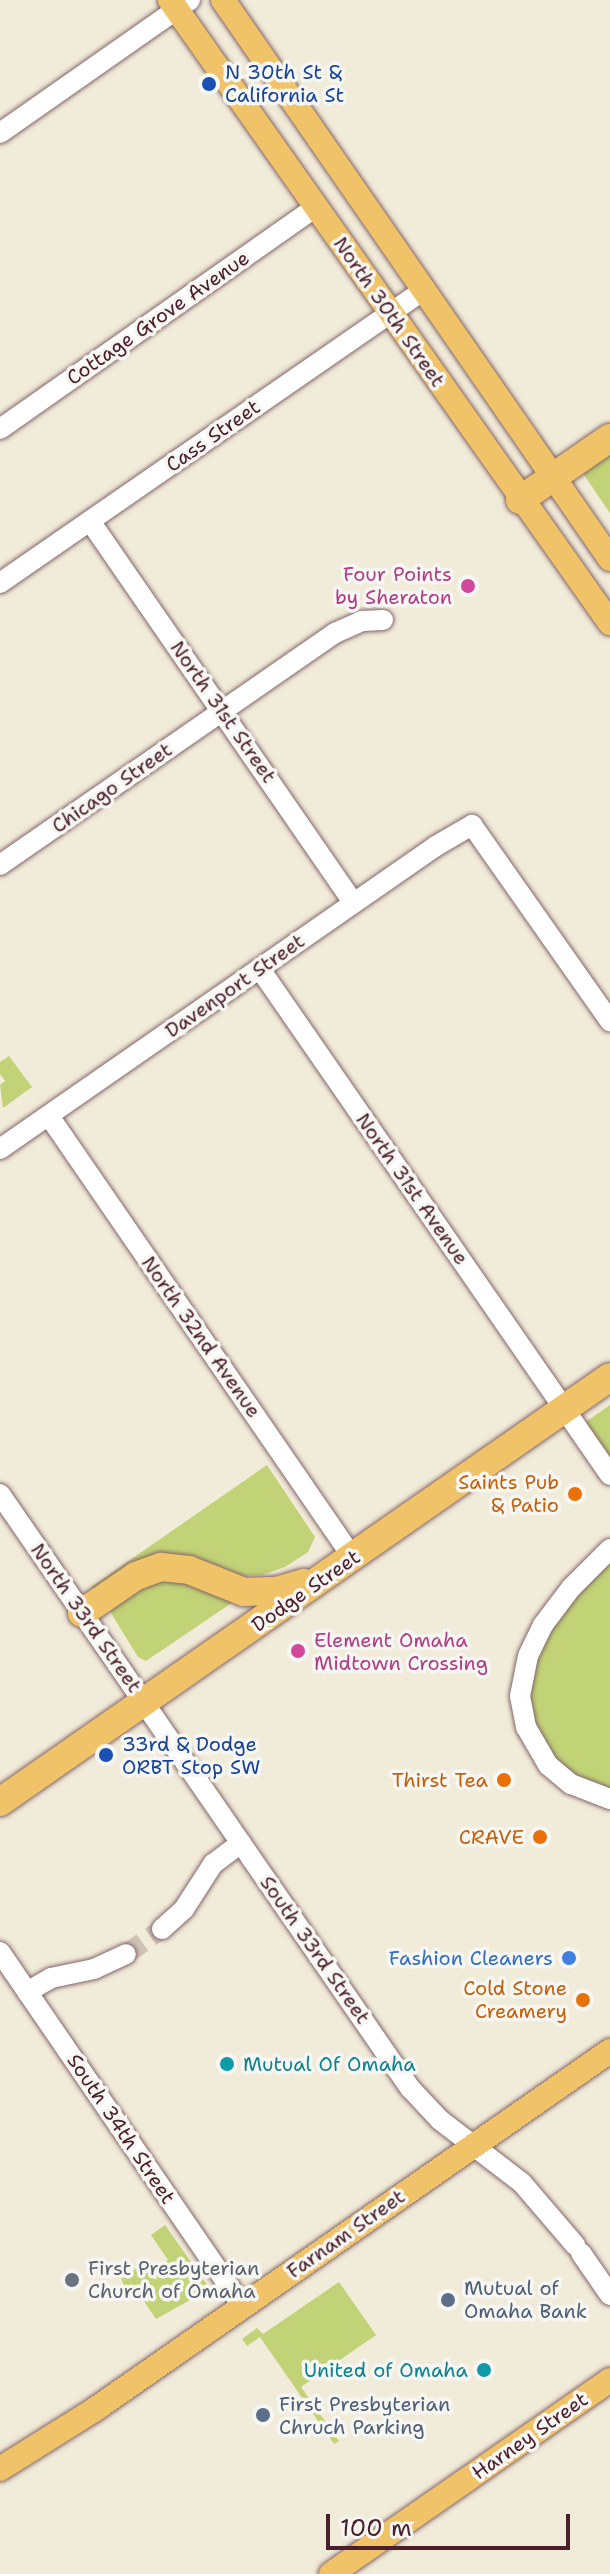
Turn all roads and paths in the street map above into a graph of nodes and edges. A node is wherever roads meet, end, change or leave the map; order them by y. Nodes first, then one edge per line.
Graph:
1 (223, 0) edge
2 (179, 3) edge
3 (0, 133) edge
4 (315, 208) junction
5 (425, 289) junction
6 (390, 314) junction
7 (0, 429) edge
8 (610, 438) edge
9 (555, 476) junction
10 (520, 500) junction
11 (90, 521) junction
12 (610, 559) edge
13 (0, 583) edge
14 (383, 620) dead end
15 (610, 623) edge
16 (223, 712) junction
17 (0, 865) edge
18 (354, 903) junction
19 (260, 969) junction
20 (610, 1021) edge
21 (49, 1116) junction
22 (0, 1149) edge
23 (610, 1377) edge
24 (564, 1409) junction
25 (610, 1475) edge
26 (0, 1494) edge
27 (610, 1549) edge
28 (344, 1564) junction
29 (82, 1613) junction
30 (144, 1703) junction
31 (610, 1799) edge
32 (0, 1802) edge
33 (241, 1843) junction
34 (162, 1929) tunnel mouth
35 (0, 1952) edge
36 (126, 1954) tunnel mouth
37 (27, 1992) junction
38 (610, 2051) edge
39 (473, 2146) junction
40 (610, 2295) edge
41 (242, 2306) junction
42 (610, 2380) edge
43 (0, 2469) edge
44 (331, 2574) edge

1 - 5 main road
2 - 3 street
2 - 4 main road, North 30th Street
4 - 6 main road, North 30th Street
4 - 7 street, Cottage Grove Avenue
5 - 6 street, Cass Street
5 - 9 main road
6 - 10 main road, North 30th Street
6 - 11 street, Cass Street
8 - 9 highway
9 - 10 highway
9 - 12 main road
10 - 15 main road, North 30th Street
11 - 13 street, Cass Street
11 - 16 street, North 31st Street
14 - 16 street, Chicago Street
16 - 17 street, Chicago Street
16 - 18 street, North 31st Street
18 - 19 street, Davenport Street
18 - 20 street, Davenport Street
19 - 21 street, Davenport Street
19 - 24 street, North 31st Avenue
21 - 22 street, Davenport Street
21 - 28 street, North 32nd Avenue
23 - 24 highway, Dodge Street
24 - 25 street, North 31st Avenue
24 - 28 highway, Dodge Street
26 - 29 street, North 33rd Street
27 - 31 street
28 - 29 highway
28 - 30 highway, Dodge Street
29 - 30 street, North 33rd Street
30 - 32 highway, Dodge Street
30 - 33 street, South 33rd Street
33 - 34 street
33 - 39 street, South 33rd Street
35 - 37 street, South 34th Street
36 - 37 street
37 - 41 street, South 34th Street
38 - 39 main road, Farnam Street
39 - 40 street, South 33rd Street
39 - 41 main road, Farnam Street
41 - 43 main road, Farnam Street
42 - 44 main road, Harney Street

